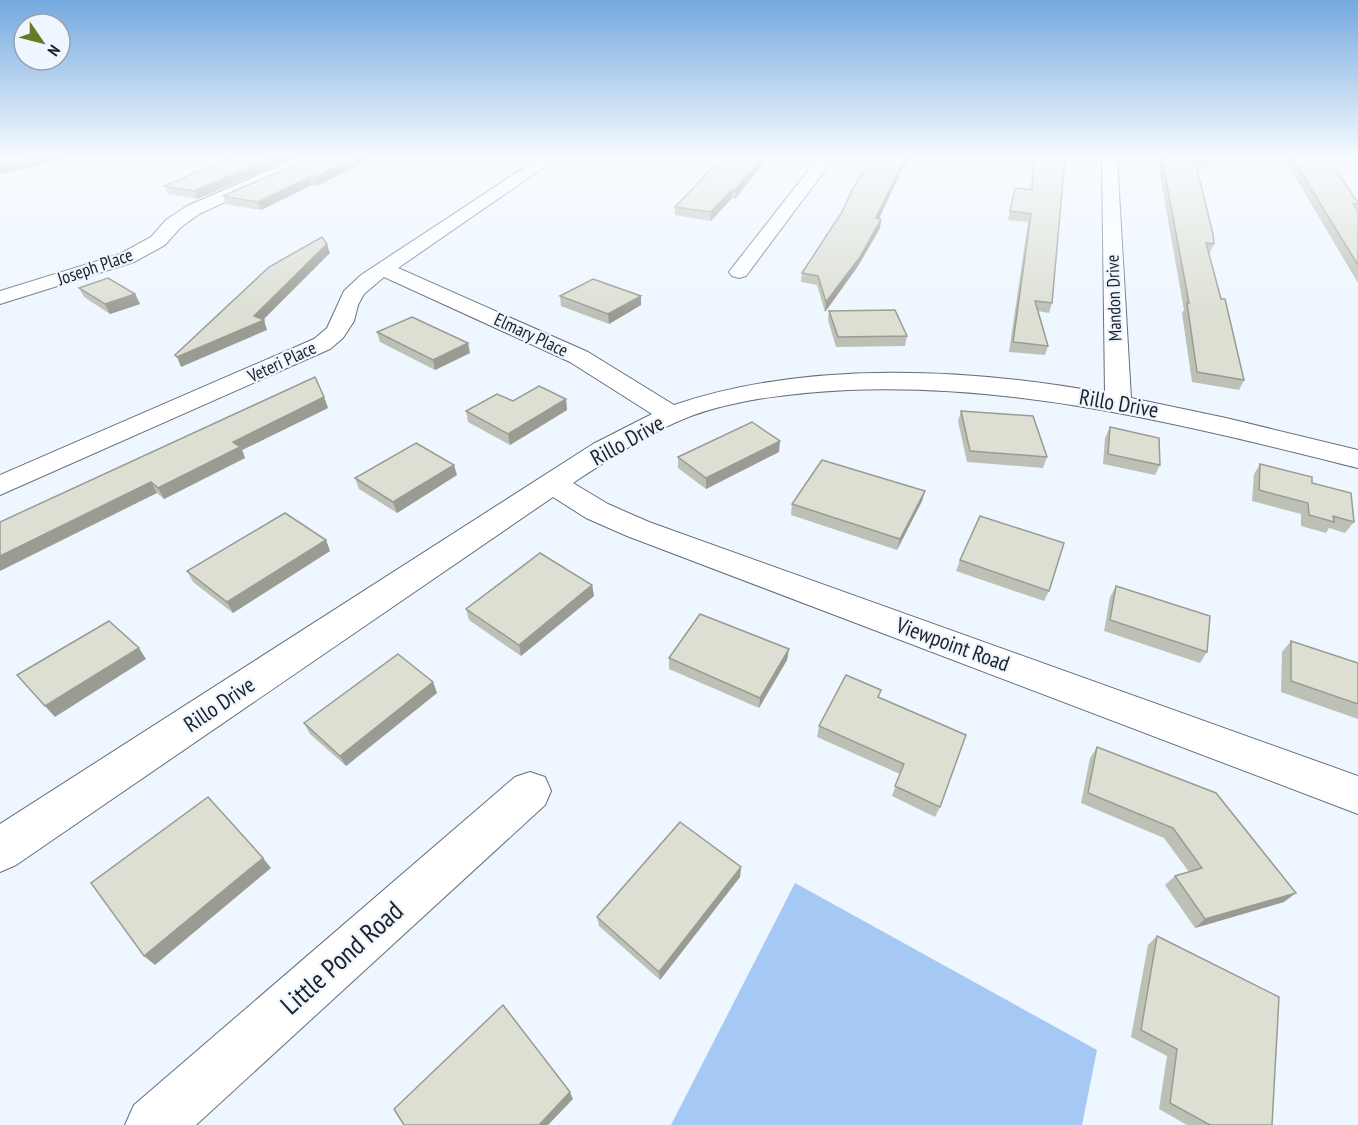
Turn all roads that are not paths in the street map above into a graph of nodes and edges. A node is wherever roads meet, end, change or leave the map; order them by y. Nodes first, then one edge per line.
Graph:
1 (192, 210) edge
2 (470, 210) edge
3 (786, 210) edge
4 (1112, 210) edge
5 (383, 269) junction
6 (739, 272) dead end
7 (0, 298) edge
8 (1118, 403) junction
9 (672, 415) junction
10 (1358, 459) edge
11 (553, 484) junction
12 (0, 486) edge
13 (530, 790) dead end
14 (1358, 795) edge
15 (0, 850) edge
16 (154, 1125) edge

1 - 7 street, Joseph Place
2 - 5 street, Veteri Place
3 - 6 street
4 - 8 street, Mandon Drive
5 - 9 street, Elmary Place
5 - 12 street, Veteri Place
8 - 9 street, Rillo Drive
8 - 10 street, Rillo Drive
9 - 11 street, Rillo Drive
11 - 14 street, Viewpoint Road
11 - 15 street, Rillo Drive
13 - 16 street, Little Pond Road

